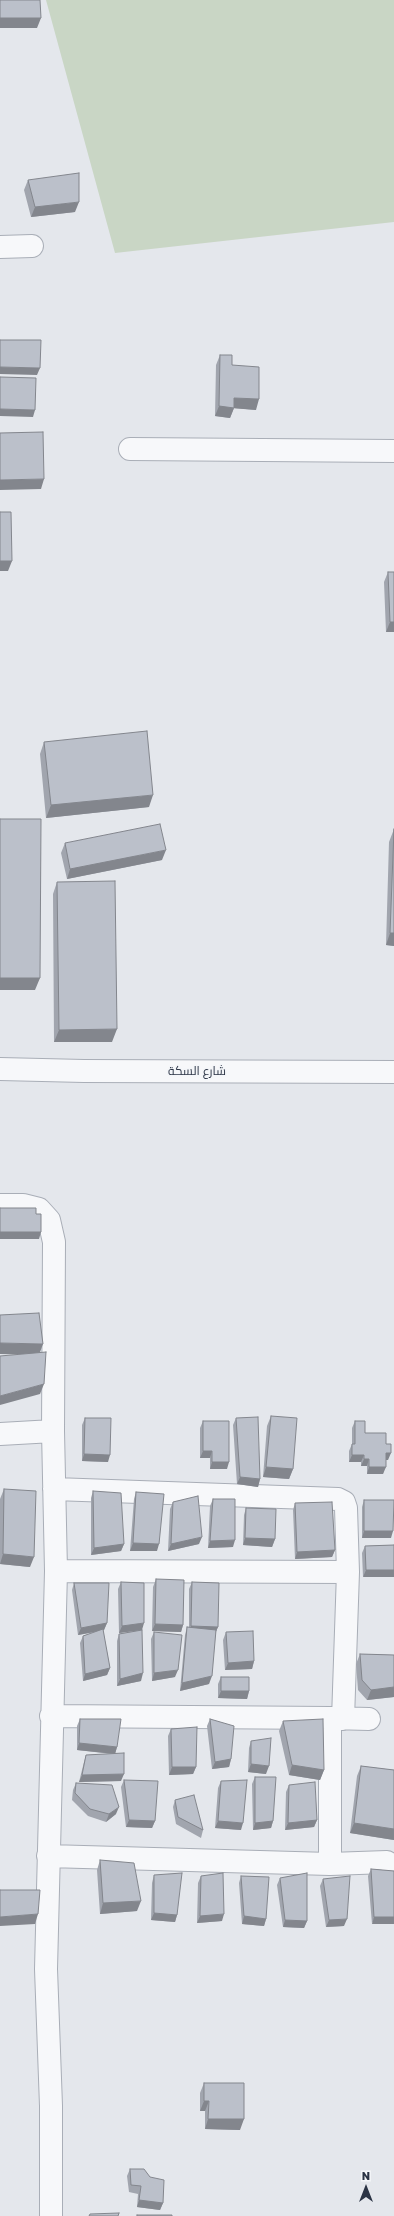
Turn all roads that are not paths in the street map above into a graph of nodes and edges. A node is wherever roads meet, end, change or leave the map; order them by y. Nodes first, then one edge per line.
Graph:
1 (32, 246) dead end
2 (0, 247) edge
3 (130, 449) dead end
4 (394, 451) edge
5 (0, 1069) edge
6 (394, 1072) edge
7 (0, 1205) edge
8 (53, 1431) junction
9 (0, 1434) edge
10 (54, 1489) junction
11 (56, 1571) junction
12 (348, 1572) junction
13 (51, 1716) junction
14 (336, 1718) junction
15 (369, 1719) dead end
16 (48, 1856) junction
17 (387, 1862) dead end
18 (330, 1864) junction
19 (51, 2216) edge

1 - 2 street
3 - 4 street
5 - 6 street, شارع السكة
7 - 8 street
8 - 9 street
8 - 10 street
10 - 11 street
10 - 12 street
11 - 12 street
11 - 13 street
12 - 14 street
13 - 14 street
13 - 16 street
14 - 15 street
14 - 18 street
16 - 18 street
16 - 19 street
17 - 18 street

